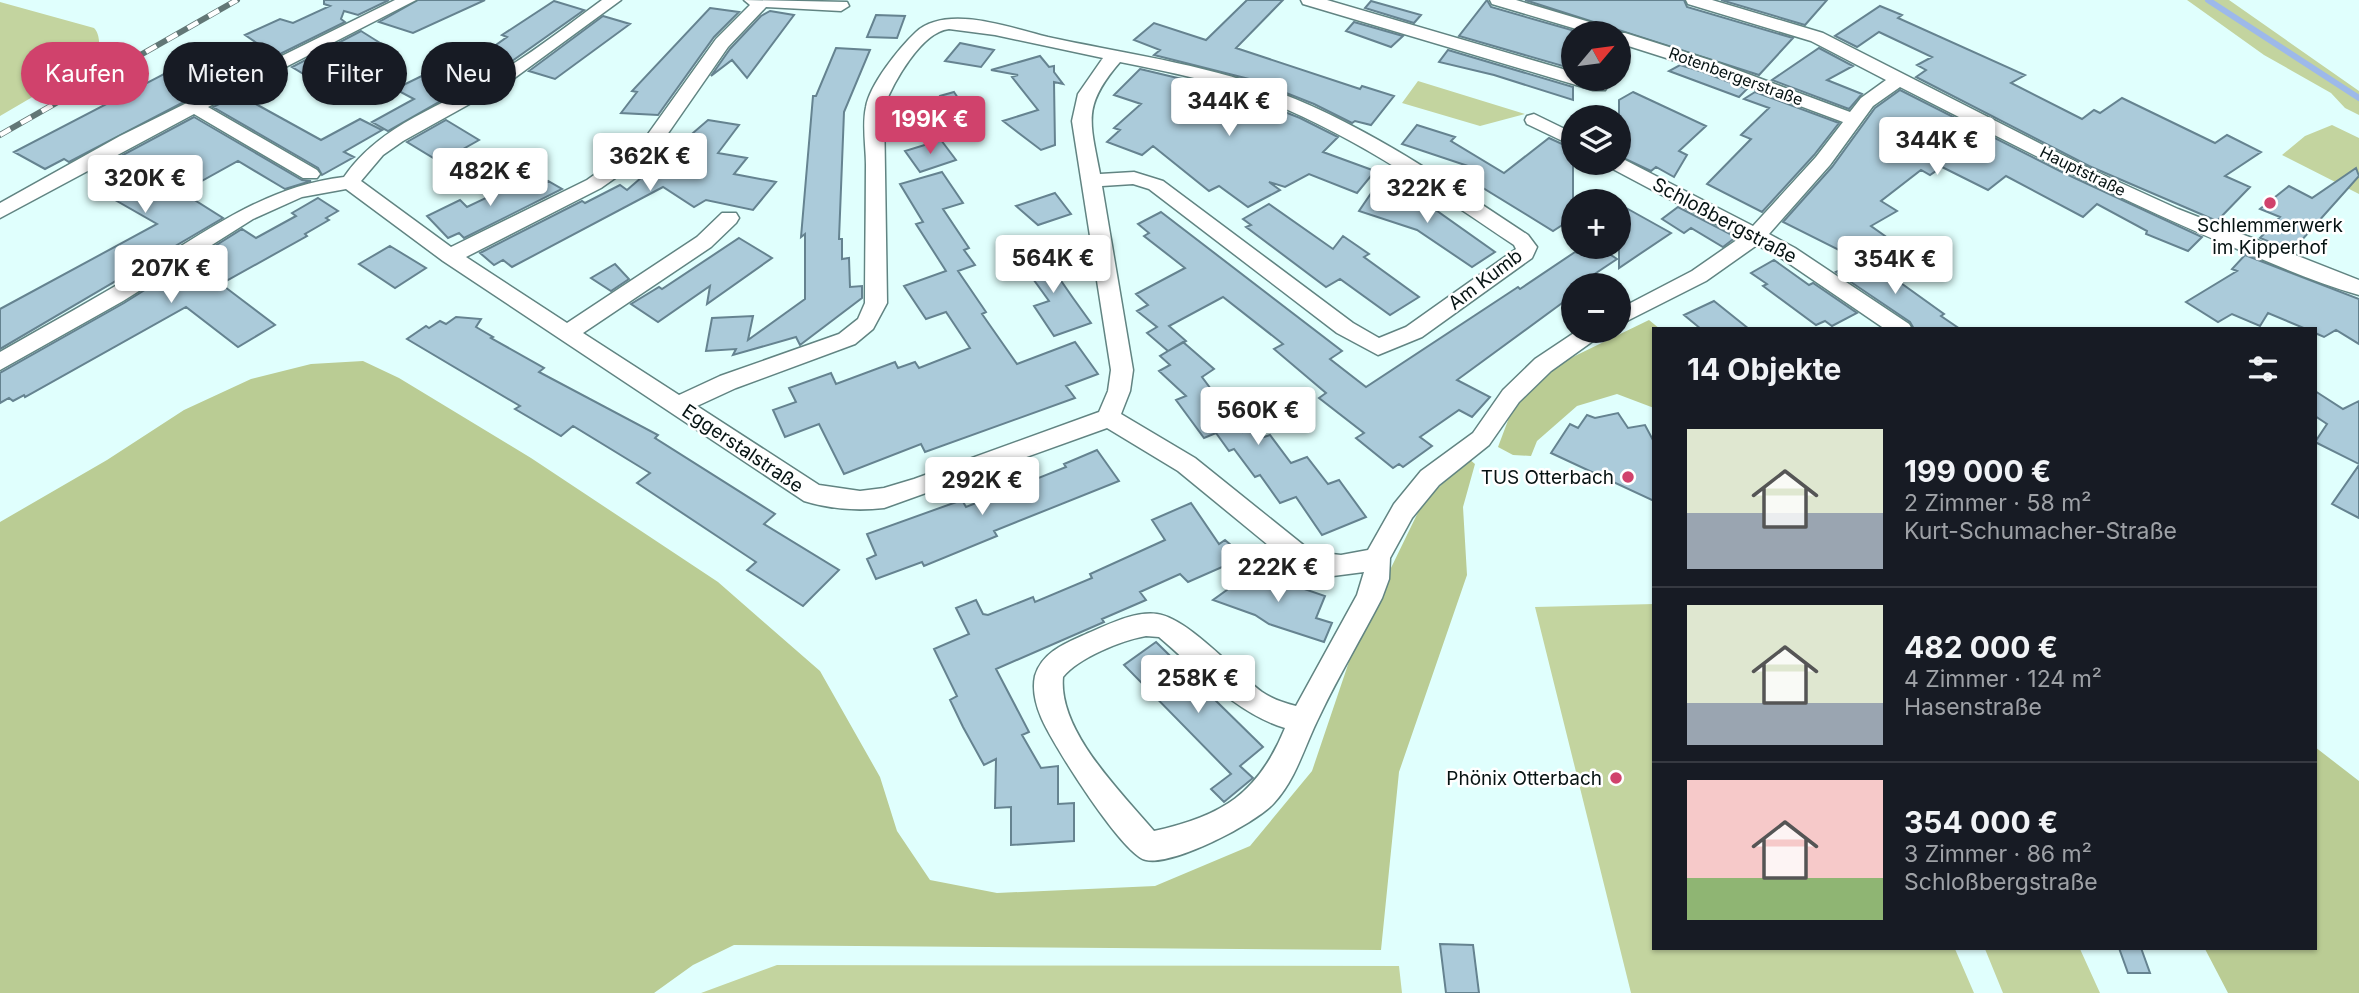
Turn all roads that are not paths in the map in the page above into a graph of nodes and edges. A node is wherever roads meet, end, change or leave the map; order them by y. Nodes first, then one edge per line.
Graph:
1 (408, 0) edge
2 (613, 0) edge
3 (1309, 0) edge
4 (1498, 0) edge
5 (1694, 0) edge
6 (757, 1) edge
7 (841, 6) dead end
8 (1567, 21) edge
9 (1631, 41) edge
10 (1115, 56) junction
11 (1561, 74) edge
12 (1900, 78) junction
13 (194, 106) junction
14 (1853, 119) junction
15 (1534, 120) dead end
16 (1561, 134) edge
17 (1631, 171) edge
18 (310, 174) dead end
19 (1091, 181) junction
20 (350, 182) junction
21 (0, 212) edge
22 (729, 218) dead end
23 (1756, 236) junction
24 (450, 256) junction
25 (2359, 288) edge
26 (1631, 312) edge
27 (1897, 327) edge
28 (569, 332) junction
29 (1575, 343) edge
30 (0, 362) edge
31 (679, 405) junction
32 (1108, 418) junction
33 (1377, 558) junction
34 (1303, 721) junction

1 - 13 street
2 - 20 street
3 - 11 street
4 - 8 street
5 - 12 street, Hauptstraße
6 - 7 street
6 - 24 street
9 - 14 street, Rotenbergerstraße
10 - 19 street
10 - 19 street, Am Kumb
10 - 31 street
12 - 14 street
12 - 25 street, Hauptstraße
13 - 18 street
13 - 21 street
14 - 23 street
15 - 16 street
17 - 23 street, Schloßbergstraße
19 - 32 street
20 - 24 street, Eggerstalstraße
20 - 30 street
22 - 28 street
23 - 26 street
23 - 27 street, Schloßbergstraße
24 - 28 street, Eggerstalstraße
28 - 31 street, Eggerstalstraße
29 - 33 street
31 - 32 street, Eggerstalstraße
32 - 33 street
33 - 34 street
34 - 34 street

